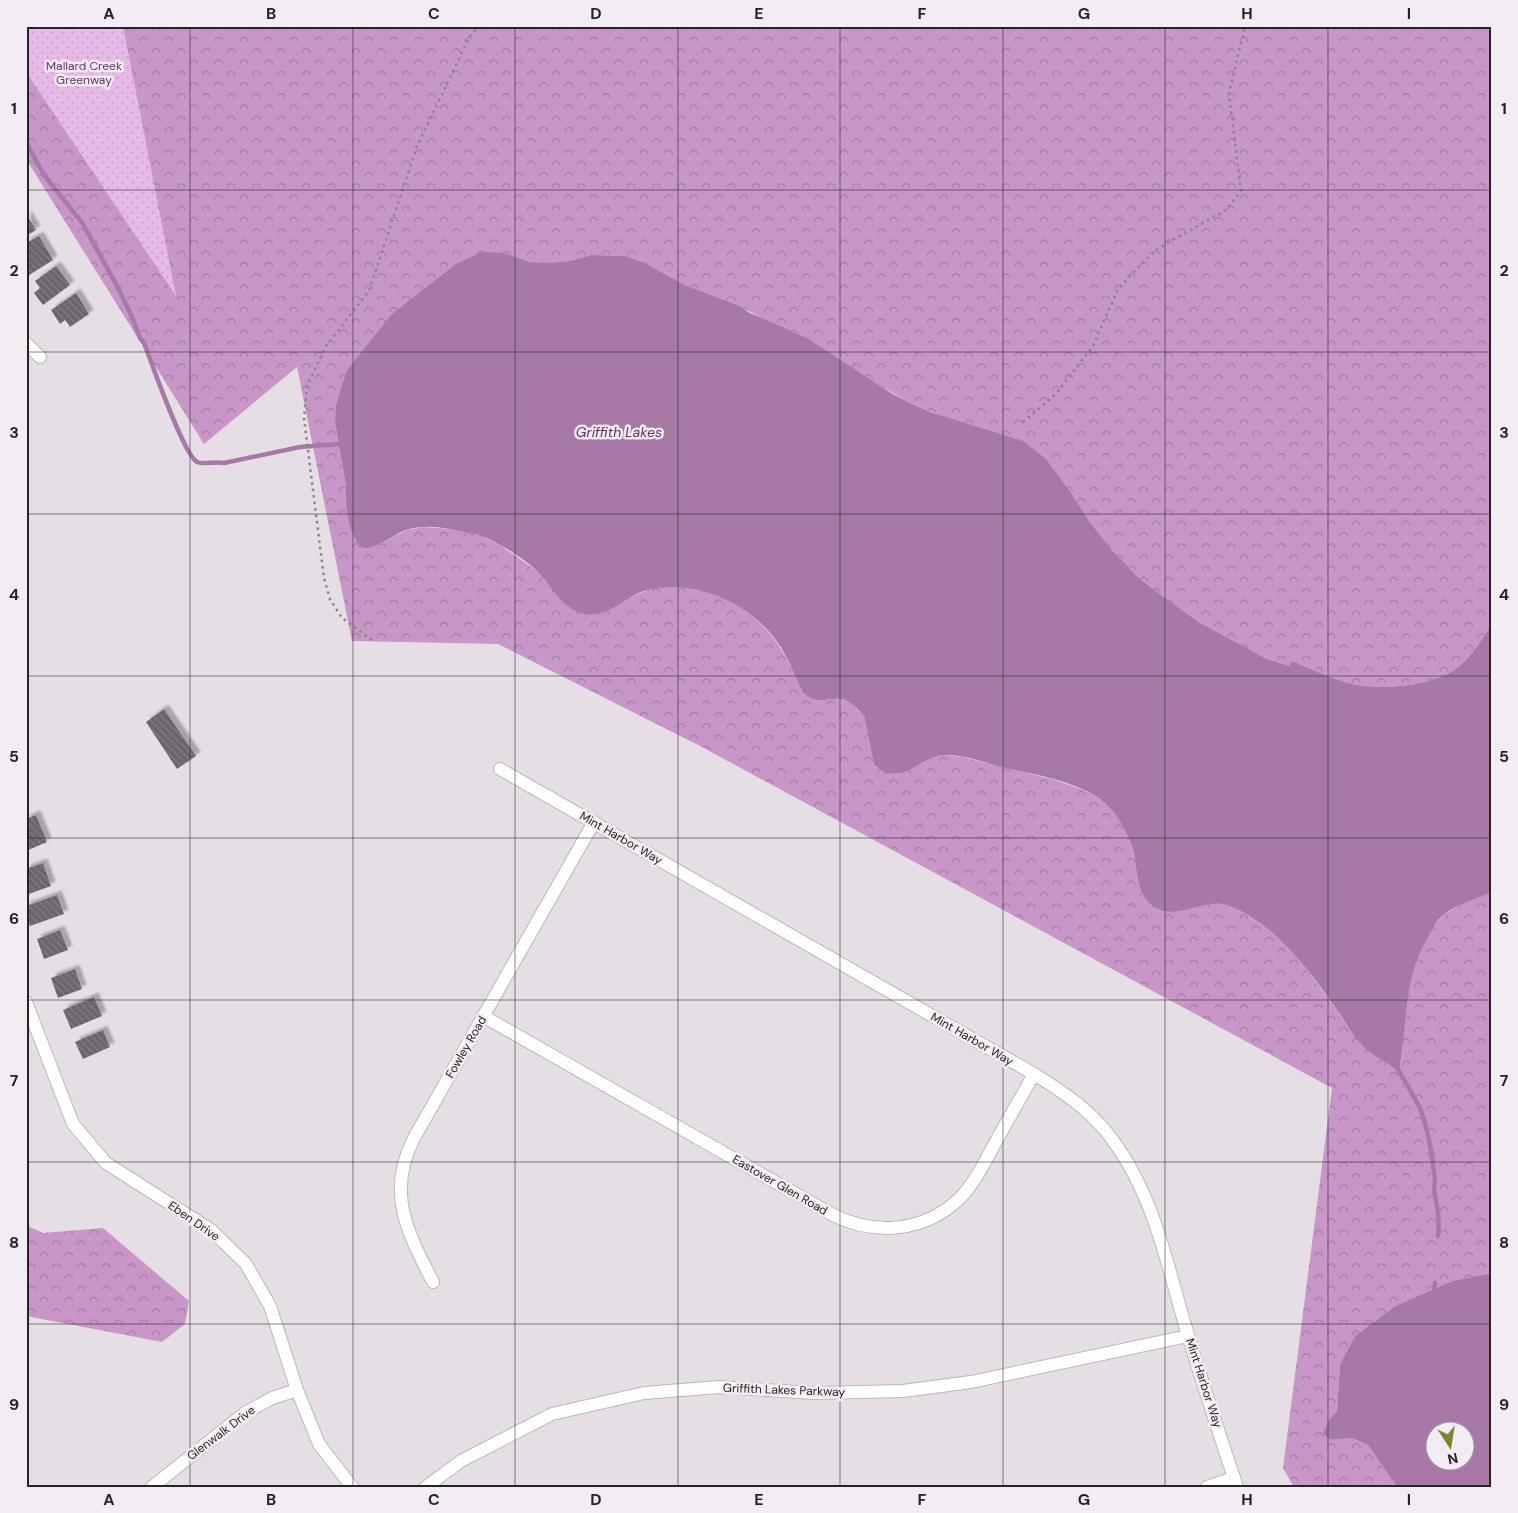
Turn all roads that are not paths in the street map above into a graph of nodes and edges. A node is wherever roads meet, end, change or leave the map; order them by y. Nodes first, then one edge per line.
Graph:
1 (26, 343) edge
2 (40, 357) dead end
3 (500, 769) dead end
4 (594, 822) junction
5 (26, 1002) edge
6 (483, 1016) junction
7 (1034, 1074) junction
8 (433, 1282) dead end
9 (1188, 1336) junction
10 (296, 1390) junction
11 (1236, 1482) edge
12 (152, 1487) edge
13 (352, 1487) edge
14 (426, 1487) edge
15 (1207, 1487) edge

1 - 2 street
3 - 4 street, Mint Harbor Way
4 - 6 street, Fowley Road
4 - 7 street, Mint Harbor Way
5 - 10 street, Eben Drive
6 - 7 street, Eastover Glen Road
6 - 8 street, Fowley Road
7 - 9 street, Mint Harbor Way
9 - 11 street, Mint Harbor Way
9 - 14 street, Griffith Lakes Parkway
10 - 12 street, Glenwalk Drive
10 - 13 street, Eben Drive
11 - 15 street

